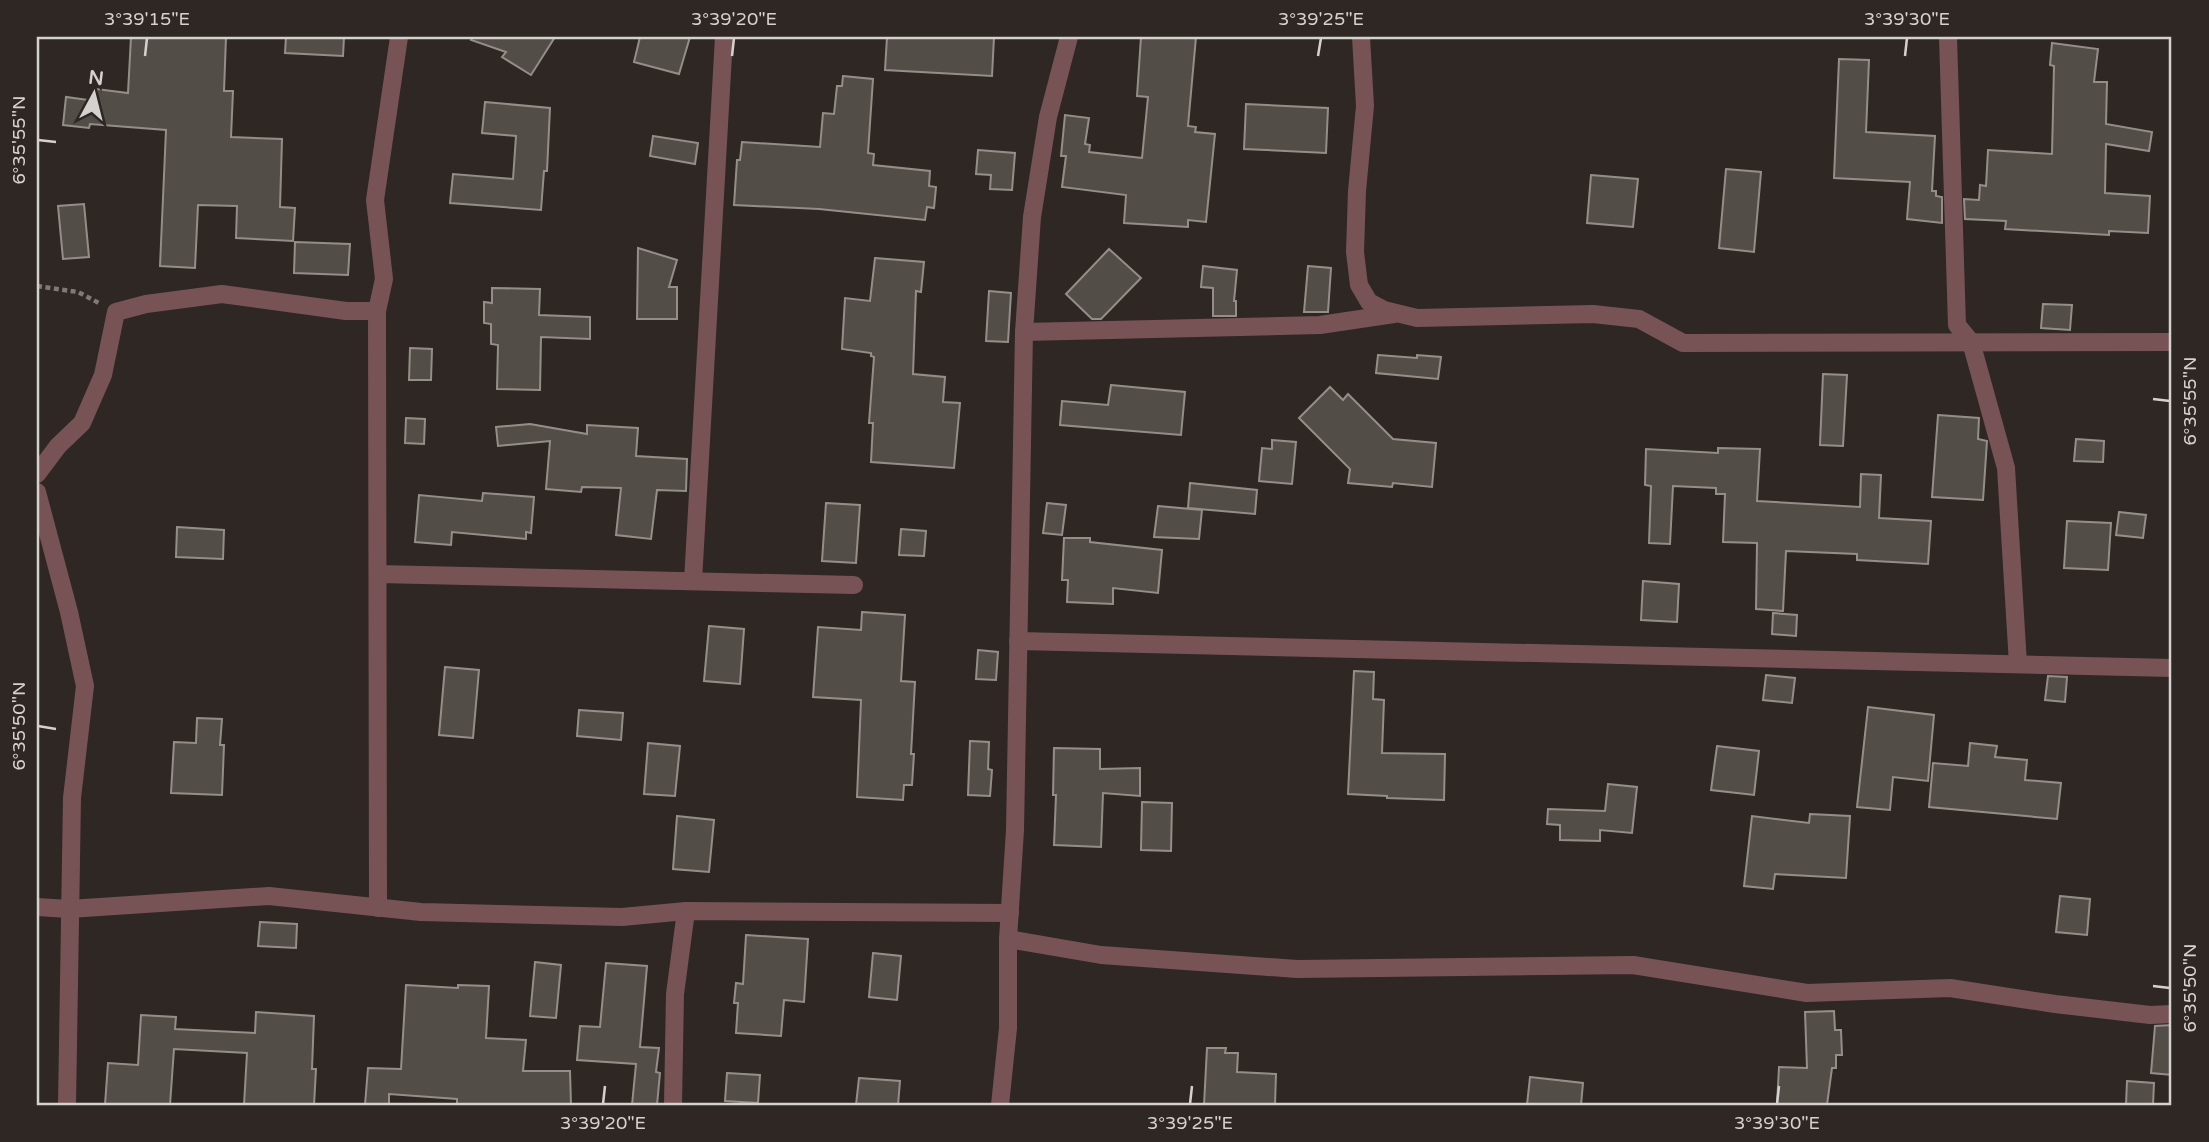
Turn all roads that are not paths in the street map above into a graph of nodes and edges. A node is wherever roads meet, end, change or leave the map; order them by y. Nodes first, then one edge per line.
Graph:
1 (399, 37) edge
2 (724, 37) edge
3 (1069, 37) edge
4 (1361, 37) edge
5 (1948, 37) edge
6 (377, 311) junction
7 (1400, 314) junction
8 (1024, 332) junction
9 (1971, 342) junction
10 (2172, 342) edge
11 (37, 474) edge
12 (37, 492) edge
13 (378, 574) junction
14 (693, 581) junction
15 (855, 585) dead end
16 (1018, 641) junction
17 (2018, 664) junction
18 (2172, 668) edge
19 (37, 907) edge
20 (377, 908) junction
21 (69, 909) junction
22 (686, 911) junction
23 (1010, 913) junction
24 (1008, 939) junction
25 (2172, 1014) edge
26 (67, 1105) edge
27 (673, 1105) edge
28 (1000, 1105) edge

1 - 6 street
2 - 14 street
3 - 8 street
4 - 7 street
5 - 9 street
6 - 11 street
6 - 13 street
7 - 8 street
7 - 9 street
8 - 16 street
9 - 10 street
9 - 17 street
12 - 21 street
13 - 14 street
13 - 20 street
14 - 15 street
16 - 17 street
16 - 23 street
17 - 18 street
19 - 21 street
20 - 21 street
20 - 22 street
21 - 26 street
22 - 23 street
22 - 27 street
23 - 24 street
24 - 25 street
24 - 28 street

